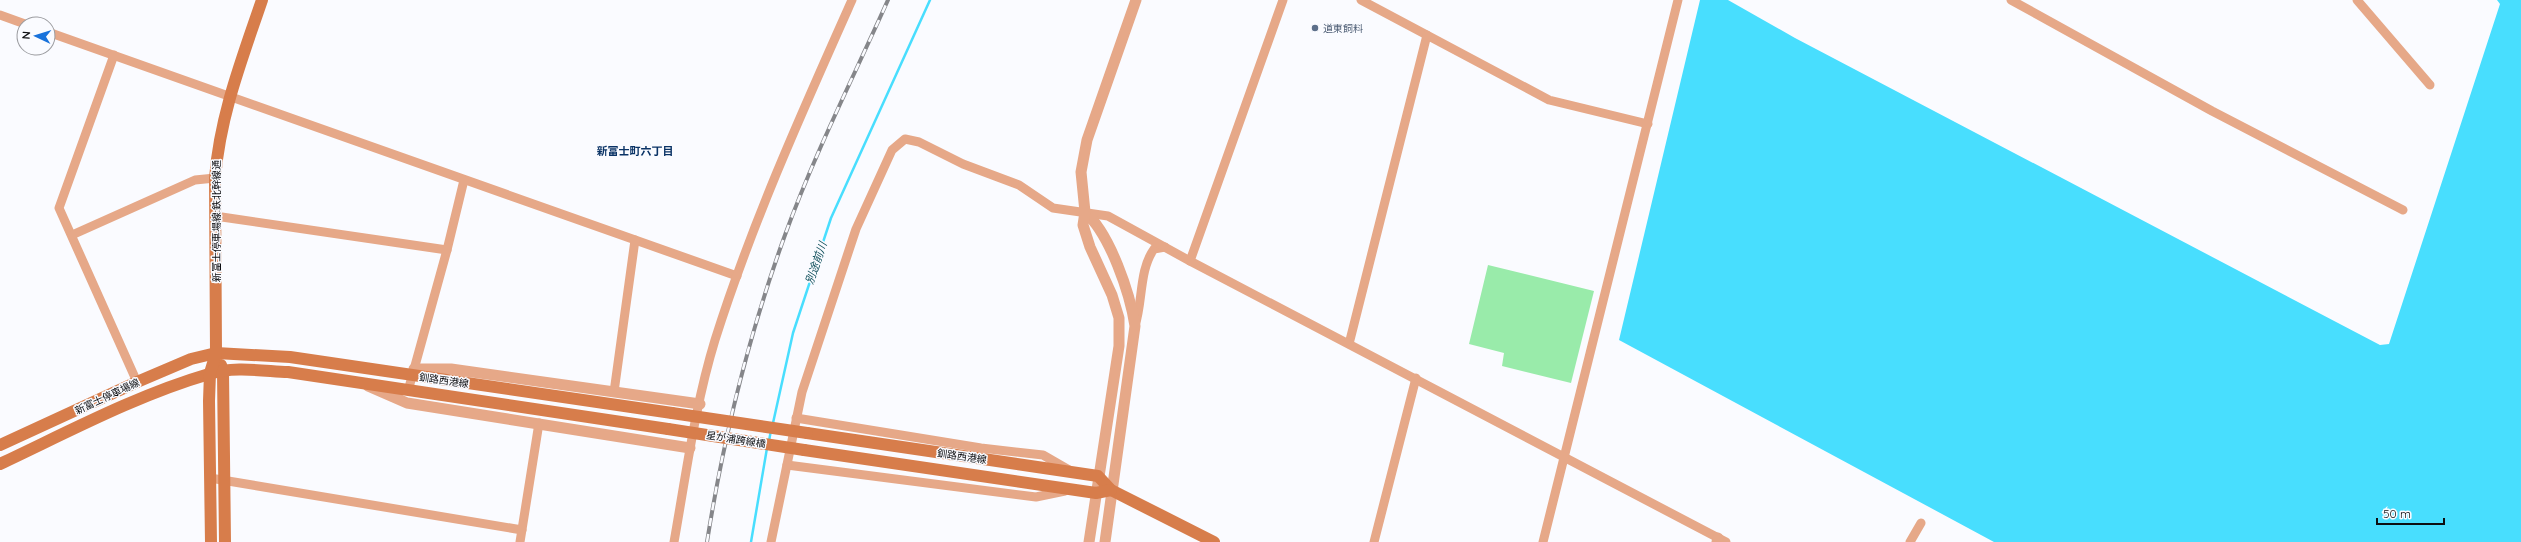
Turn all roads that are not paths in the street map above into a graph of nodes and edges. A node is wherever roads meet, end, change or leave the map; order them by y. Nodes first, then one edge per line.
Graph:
1 (262, 0) edge
2 (852, 0) edge
3 (1136, 0) edge
4 (1283, 0) edge
5 (1361, 0) edge
6 (1678, 0) edge
7 (2011, 0) edge
8 (2357, 0) edge
9 (0, 15) edge
10 (16, 21) edge
11 (56, 35) edge
12 (1427, 35) junction
13 (114, 55) junction
14 (2430, 85) dead end
15 (228, 97) junction
16 (1648, 124) junction
17 (215, 178) junction
18 (464, 180) junction
19 (2403, 210) dead end
20 (1085, 212) junction
21 (215, 216) junction
22 (72, 235) junction
23 (635, 240) junction
24 (1165, 247) junction
25 (447, 250) junction
26 (1190, 261) junction
27 (737, 276) junction
28 (1135, 326) junction
29 (1349, 344) junction
30 (216, 352) junction
31 (223, 372) junction
32 (413, 372) junction
33 (210, 373) junction
34 (1416, 378) junction
35 (137, 382) junction
36 (364, 384) junction
37 (408, 392) junction
38 (614, 392) junction
39 (700, 404) junction
40 (672, 413) joint
41 (796, 418) junction
42 (539, 423) junction
43 (668, 429) joint
44 (807, 434) joint
45 (0, 445) edge
46 (690, 448) junction
47 (804, 450) joint
48 (1564, 458) junction
49 (0, 464) edge
50 (787, 465) junction
51 (1076, 473) junction
52 (1098, 476) junction
53 (210, 478) junction
54 (224, 480) junction
55 (1073, 489) junction
56 (1111, 490) junction
57 (1096, 493) junction
58 (1921, 523) dead end
59 (522, 530) junction
60 (1720, 541) edge
61 (211, 542) edge
62 (225, 542) edge
63 (520, 542) edge
64 (674, 542) edge
65 (770, 542) edge
66 (1089, 542) edge
67 (1105, 542) edge
68 (1214, 542) edge
69 (1374, 542) edge
70 (1543, 542) edge
71 (1910, 542) edge

1 - 15 main road, 新富士停車場線:鉄北幹線通
2 - 27 street
3 - 20 street
4 - 26 street
5 - 12 street
6 - 16 street
7 - 19 street
8 - 14 street
9 - 10 street
11 - 13 street
12 - 16 street
12 - 29 street
13 - 15 street
13 - 22 street
15 - 17 main road, 新富士停車場線:鉄北幹線通
15 - 18 street
16 - 48 street
17 - 21 main road, 新富士停車場線:鉄北幹線通
17 - 22 street
18 - 23 street
18 - 25 street
20 - 24 street
20 - 28 street
20 - 41 street
20 - 52 street
21 - 25 street
21 - 30 main road, 新富士停車場線:鉄北幹線通
22 - 35 street
23 - 27 street
23 - 38 street
24 - 26 street
24 - 28 street
25 - 32 street
26 - 29 street
27 - 39 street
28 - 56 street
29 - 34 street
30 - 31 main road
30 - 32 main road, 釧路西港線
30 - 33 main road
30 - 35 main road, 新富士停車場線
31 - 33 main road, 釧路西港線
31 - 36 main road, 釧路西港線
31 - 54 main road
32 - 37 street
32 - 38 street
32 - 40 main road, 釧路西港線
33 - 49 main road, 新富士停車場線
33 - 53 main road
34 - 48 street
34 - 69 street
35 - 45 main road, 新富士停車場線
36 - 37 main road, 釧路西港線
36 - 42 street
37 - 43 main road, 釧路西港線
38 - 39 street
39 - 46 street
40 - 44 main road, 星が浦跨線橋, bridge
41 - 50 street
41 - 51 street
42 - 46 street
42 - 59 street
43 - 47 main road, 星が浦跨線橋, bridge
44 - 51 main road, 釧路西港線
46 - 64 street
47 - 55 main road, 釧路西港線
48 - 60 street
48 - 70 street
50 - 55 street
50 - 65 street
51 - 52 main road, 釧路西港線
52 - 56 main road
52 - 57 street
53 - 54 street
53 - 61 main road
54 - 59 street
54 - 62 main road
55 - 57 main road, 釧路西港線
56 - 57 main road, 釧路西港線
56 - 67 street
56 - 68 main road
57 - 66 street
58 - 71 street
59 - 63 street

